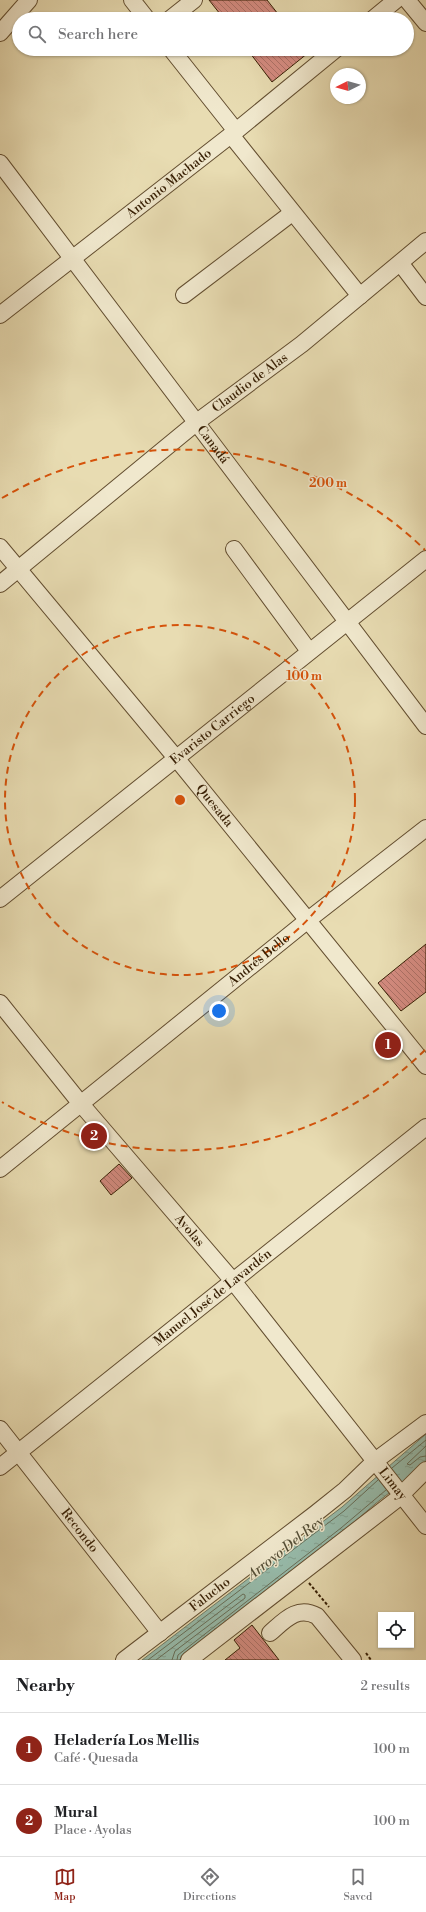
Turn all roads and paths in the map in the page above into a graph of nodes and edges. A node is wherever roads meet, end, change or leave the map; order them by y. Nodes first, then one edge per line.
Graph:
1 (28, 0) edge
2 (132, 0) edge
3 (194, 0) edge
4 (396, 0) edge
5 (407, 0) edge
6 (18, 12) edge
7 (141, 12) edge
8 (179, 12) edge
9 (381, 12) edge
10 (12, 19) edge
11 (426, 23) edge
12 (0, 33) edge
13 (176, 56) edge
14 (327, 56) edge
15 (233, 133) junction
16 (0, 163) edge
17 (292, 213) junction
18 (426, 241) edge
19 (71, 258) junction
20 (401, 264) junction
21 (184, 295) dead end
22 (360, 296) junction
23 (426, 298) edge
24 (0, 315) edge
25 (197, 422) junction
26 (0, 547) edge
27 (234, 549) dead end
28 (426, 559) edge
29 (18, 570) junction
30 (0, 584) edge
31 (346, 622) junction
32 (309, 651) junction
33 (426, 726) edge
34 (176, 758) junction
35 (426, 828) edge
36 (0, 899) edge
37 (308, 920) junction
38 (0, 1003) edge
39 (426, 1066) edge
40 (81, 1104) junction
41 (426, 1127) edge
42 (0, 1170) edge
43 (232, 1281) junction
44 (426, 1423) edge
45 (0, 1429) edge
46 (19, 1452) junction
47 (377, 1463) junction
48 (0, 1467) edge
49 (426, 1470) edge
50 (400, 1492) junction
51 (426, 1526) edge
52 (160, 1633) junction
53 (270, 1633) dead end
54 (124, 1660) edge
55 (189, 1660) edge
56 (353, 1660) edge

1 - 6 street
2 - 7 street
3 - 8 street
4 - 9 street
5 - 11 street
10 - 12 street
13 - 15 street
14 - 15 street, Antonio Machado
15 - 17 street
15 - 19 street, Antonio Machado
16 - 19 street, Canadá
17 - 21 street
17 - 22 street
18 - 20 street, Claudio de Alas
19 - 24 street, Antonio Machado
19 - 25 street, Canadá
20 - 22 street, Claudio de Alas
20 - 23 street
22 - 25 street, Claudio de Alas
25 - 29 street, Claudio de Alas
25 - 31 street, Canadá
26 - 29 street, Quesada
27 - 32 street
28 - 31 street, Evaristo Carriego
29 - 30 street, Claudio de Alas
29 - 34 street, Quesada
31 - 32 street, Evaristo Carriego
31 - 33 street, Canadá
32 - 34 street, Evaristo Carriego
34 - 36 street, Evaristo Carriego
34 - 37 street, Quesada
35 - 37 street, Andrés Bello
37 - 39 street, Quesada
37 - 40 street, Andrés Bello
38 - 40 street, Ayolas
40 - 42 street, Andrés Bello
40 - 43 street, Ayolas
41 - 43 street, Manuel José de Lavardén
43 - 46 street, Manuel José de Lavardén
43 - 47 street, Ayolas
44 - 47 street, Falucho
45 - 46 street, Recondo
46 - 48 street, Manuel José de Lavardén
46 - 52 street, Recondo
47 - 50 street, Limay
47 - 52 street, Falucho
49 - 50 street
50 - 51 street, Limay
50 - 55 street
52 - 54 street, Falucho
53 - 56 street

